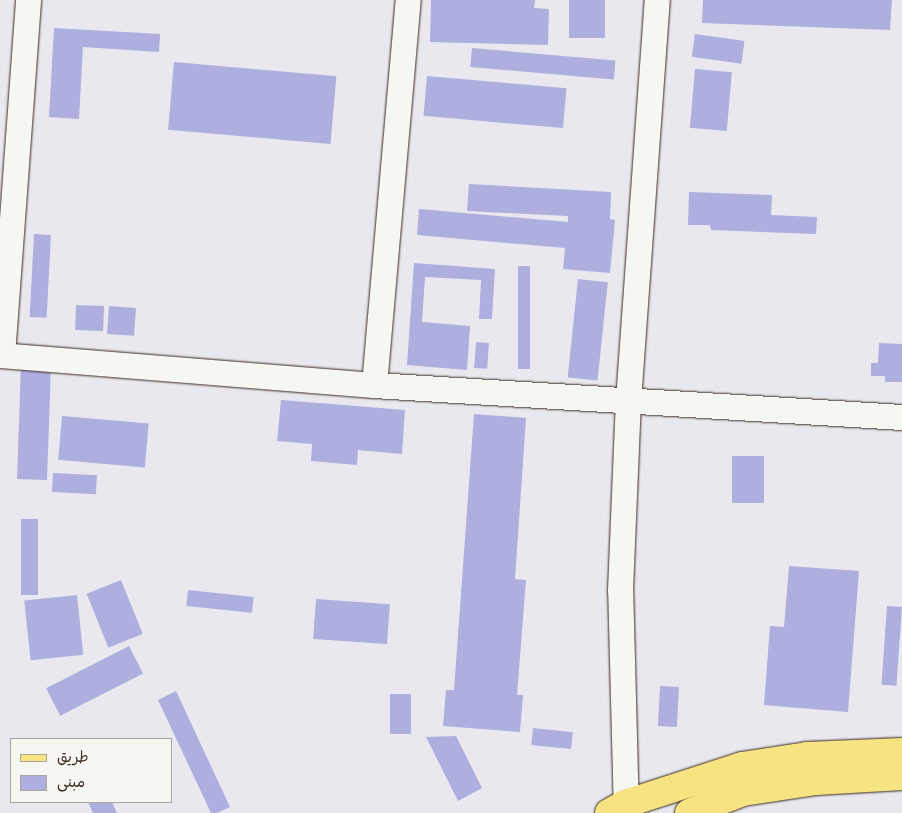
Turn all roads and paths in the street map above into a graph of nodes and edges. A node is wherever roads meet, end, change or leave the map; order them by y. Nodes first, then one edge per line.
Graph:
1 (28, 0) edge
2 (408, 0) edge
3 (657, 0) edge
4 (4, 274) edge
5 (1, 355) edge
6 (374, 385) junction
7 (628, 401) junction
8 (902, 417) edge
9 (902, 752) edge
10 (902, 776) edge
11 (620, 810) edge
12 (689, 813) edge

1 - 4 street
2 - 6 street
3 - 7 street
4 - 5 street
5 - 6 street
6 - 7 street
7 - 8 street
7 - 11 street
9 - 11 main road
10 - 12 main road

